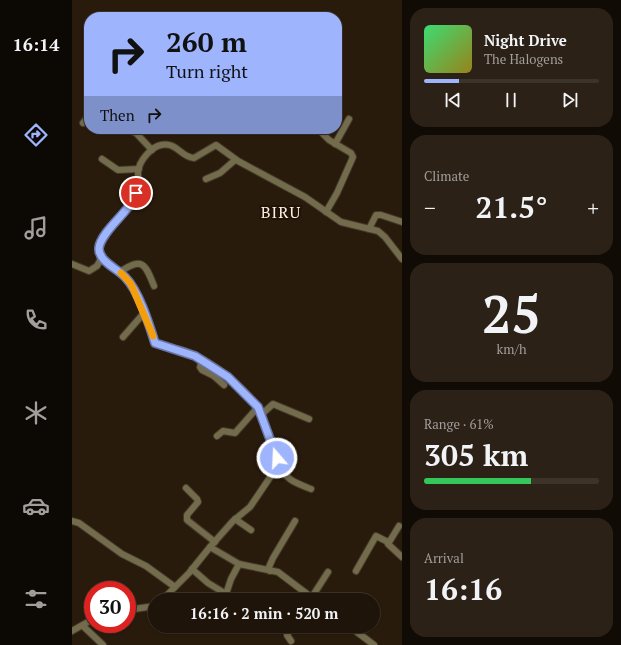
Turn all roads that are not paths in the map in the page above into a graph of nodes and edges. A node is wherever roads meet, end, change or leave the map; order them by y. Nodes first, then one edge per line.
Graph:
1 (349, 119) dead end
2 (84, 121) edge
3 (82, 123) dead end
4 (342, 132) edge
5 (136, 134) edge
6 (323, 134) dead end
7 (341, 134) edge
8 (335, 144) junction
9 (152, 150) junction
10 (102, 159) dead end
11 (235, 160) junction
12 (139, 168) junction
13 (206, 179) dead end
14 (326, 212) junction
15 (402, 222) edge
16 (369, 229) junction
17 (102, 257) junction
18 (402, 259) edge
19 (72, 264) edge
20 (120, 272) junction
21 (154, 286) dead end
22 (144, 313) junction
23 (122, 337) dead end
24 (202, 360) junction
25 (220, 371) junction
26 (214, 376) junction
27 (224, 385) dead end
28 (258, 407) junction
29 (262, 414) junction
30 (309, 419) dead end
31 (217, 436) dead end
32 (280, 464) junction
33 (186, 488) dead end
34 (311, 489) dead end
35 (235, 519) junction
36 (72, 521) edge
37 (295, 521) dead end
38 (399, 526) dead end
39 (251, 530) dead end
40 (215, 542) junction
41 (388, 542) junction
42 (210, 547) junction
43 (402, 557) edge
44 (239, 564) junction
45 (192, 569) junction
46 (270, 571) junction
47 (356, 571) dead end
48 (328, 572) dead end
49 (175, 588) junction
50 (170, 593) edge
51 (224, 593) edge
52 (226, 593) edge
53 (304, 593) edge
54 (316, 593) edge
55 (148, 607) edge
56 (136, 609) edge
57 (82, 626) joint
58 (72, 631) edge
59 (288, 633) edge
60 (359, 633) edge
61 (291, 641) dead end
62 (103, 645) edge
63 (374, 645) edge

1 - 4 street
2 - 3 street
5 - 9 street
6 - 8 street
7 - 8 street
8 - 14 street
9 - 11 street
9 - 12 street
10 - 12 street
11 - 13 street
11 - 14 street
12 - 17 street
14 - 16 street
15 - 16 street
16 - 18 street
17 - 19 street
17 - 20 street
20 - 21 street
20 - 22 street
22 - 23 street
22 - 24 street
24 - 25 street
24 - 26 street
25 - 26 street
25 - 28 street
26 - 27 street
28 - 29 street
28 - 31 street
29 - 30 street
29 - 32 street
32 - 34 street
32 - 35 street
33 - 40 street
35 - 39 street
35 - 40 street
36 - 49 street
37 - 46 street
38 - 41 street
40 - 42 street
41 - 43 street
41 - 47 street
42 - 44 street
42 - 45 street
44 - 46 street
44 - 52 street
45 - 49 street
45 - 51 street
46 - 53 street
48 - 54 street
49 - 50 street
55 - 56 street
57 - 58 street
57 - 62 street
59 - 61 street
60 - 63 street

